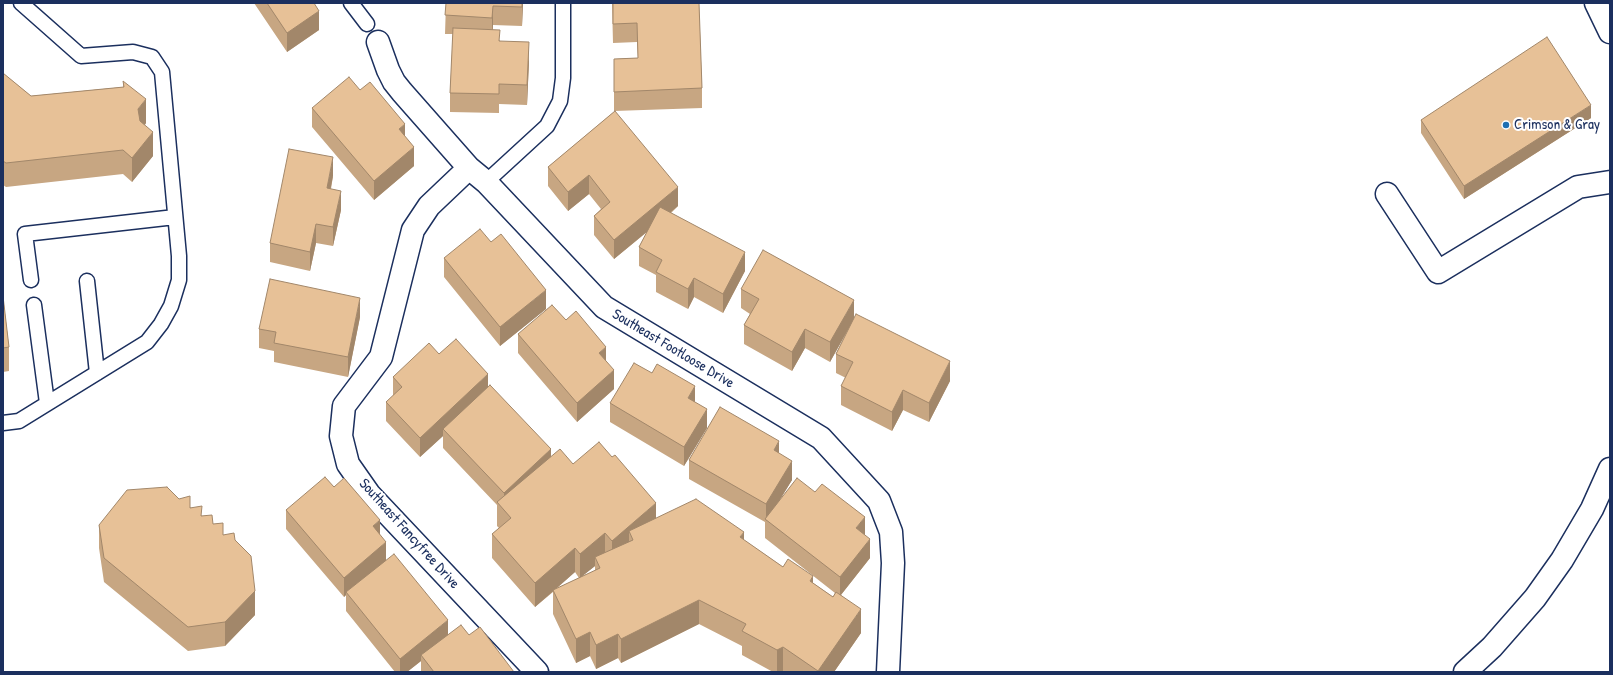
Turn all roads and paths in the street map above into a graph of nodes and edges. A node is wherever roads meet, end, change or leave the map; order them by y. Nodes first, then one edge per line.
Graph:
1 (22, 3) edge
2 (351, 3) edge
3 (563, 3) edge
4 (1596, 3) edge
5 (367, 24) dead end
6 (1610, 32) edge
7 (378, 42) dead end
8 (469, 168) junction
9 (486, 182) junction
10 (1610, 182) edge
11 (1387, 194) dead end
12 (175, 217) junction
13 (31, 280) dead end
14 (87, 281) dead end
15 (34, 305) dead end
16 (97, 373) junction
17 (47, 403) junction
18 (3, 423) edge
19 (1610, 469) edge
20 (537, 672) edge
21 (888, 672) edge
22 (1465, 672) edge

1 - 12 lane
2 - 5 lane
3 - 9 lane
4 - 6 street
7 - 8 street, Southeast Footloose Drive
8 - 9 street, Southeast Footloose Drive
8 - 20 street, Southeast Fancyfree Drive
9 - 21 street, Southeast Footloose Drive
10 - 11 street
12 - 13 lane
12 - 16 lane
14 - 16 lane
15 - 17 lane
16 - 17 lane
17 - 18 lane
19 - 22 street

